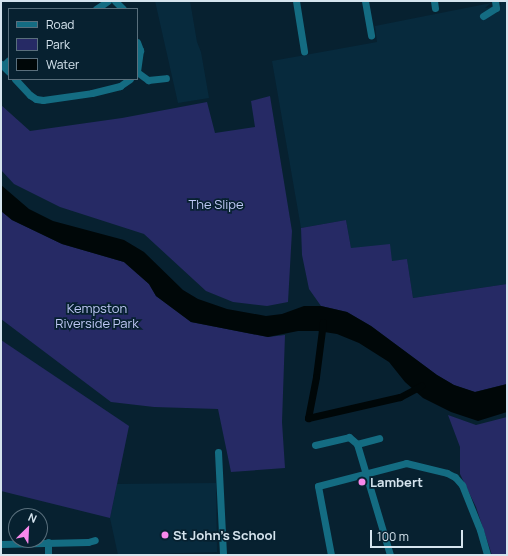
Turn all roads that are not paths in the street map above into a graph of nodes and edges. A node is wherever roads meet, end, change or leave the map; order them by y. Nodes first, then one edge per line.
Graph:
1 (108, 1) edge
2 (296, 1) edge
3 (365, 1) edge
4 (495, 1) edge
5 (98, 8) edge
6 (483, 16) dead end
7 (371, 35) dead end
8 (138, 45) edge
9 (304, 51) dead end
10 (138, 65) edge
11 (138, 73) edge
12 (166, 78) dead end
13 (16, 80) edge
14 (129, 80) edge
15 (379, 438) dead end
16 (357, 444) junction
17 (315, 445) dead end
18 (218, 452) dead end
19 (365, 473) junction
20 (48, 542) edge
21 (89, 550) dead end
22 (223, 554) edge
23 (332, 555) edge
24 (390, 555) edge
25 (487, 555) edge

1 - 5 street
2 - 9 street
3 - 7 street
4 - 6 street
8 - 10 street
11 - 12 street
13 - 14 street
15 - 16 street
16 - 17 street
16 - 19 street
18 - 22 street
19 - 23 street
19 - 24 street
19 - 25 street
20 - 21 street

